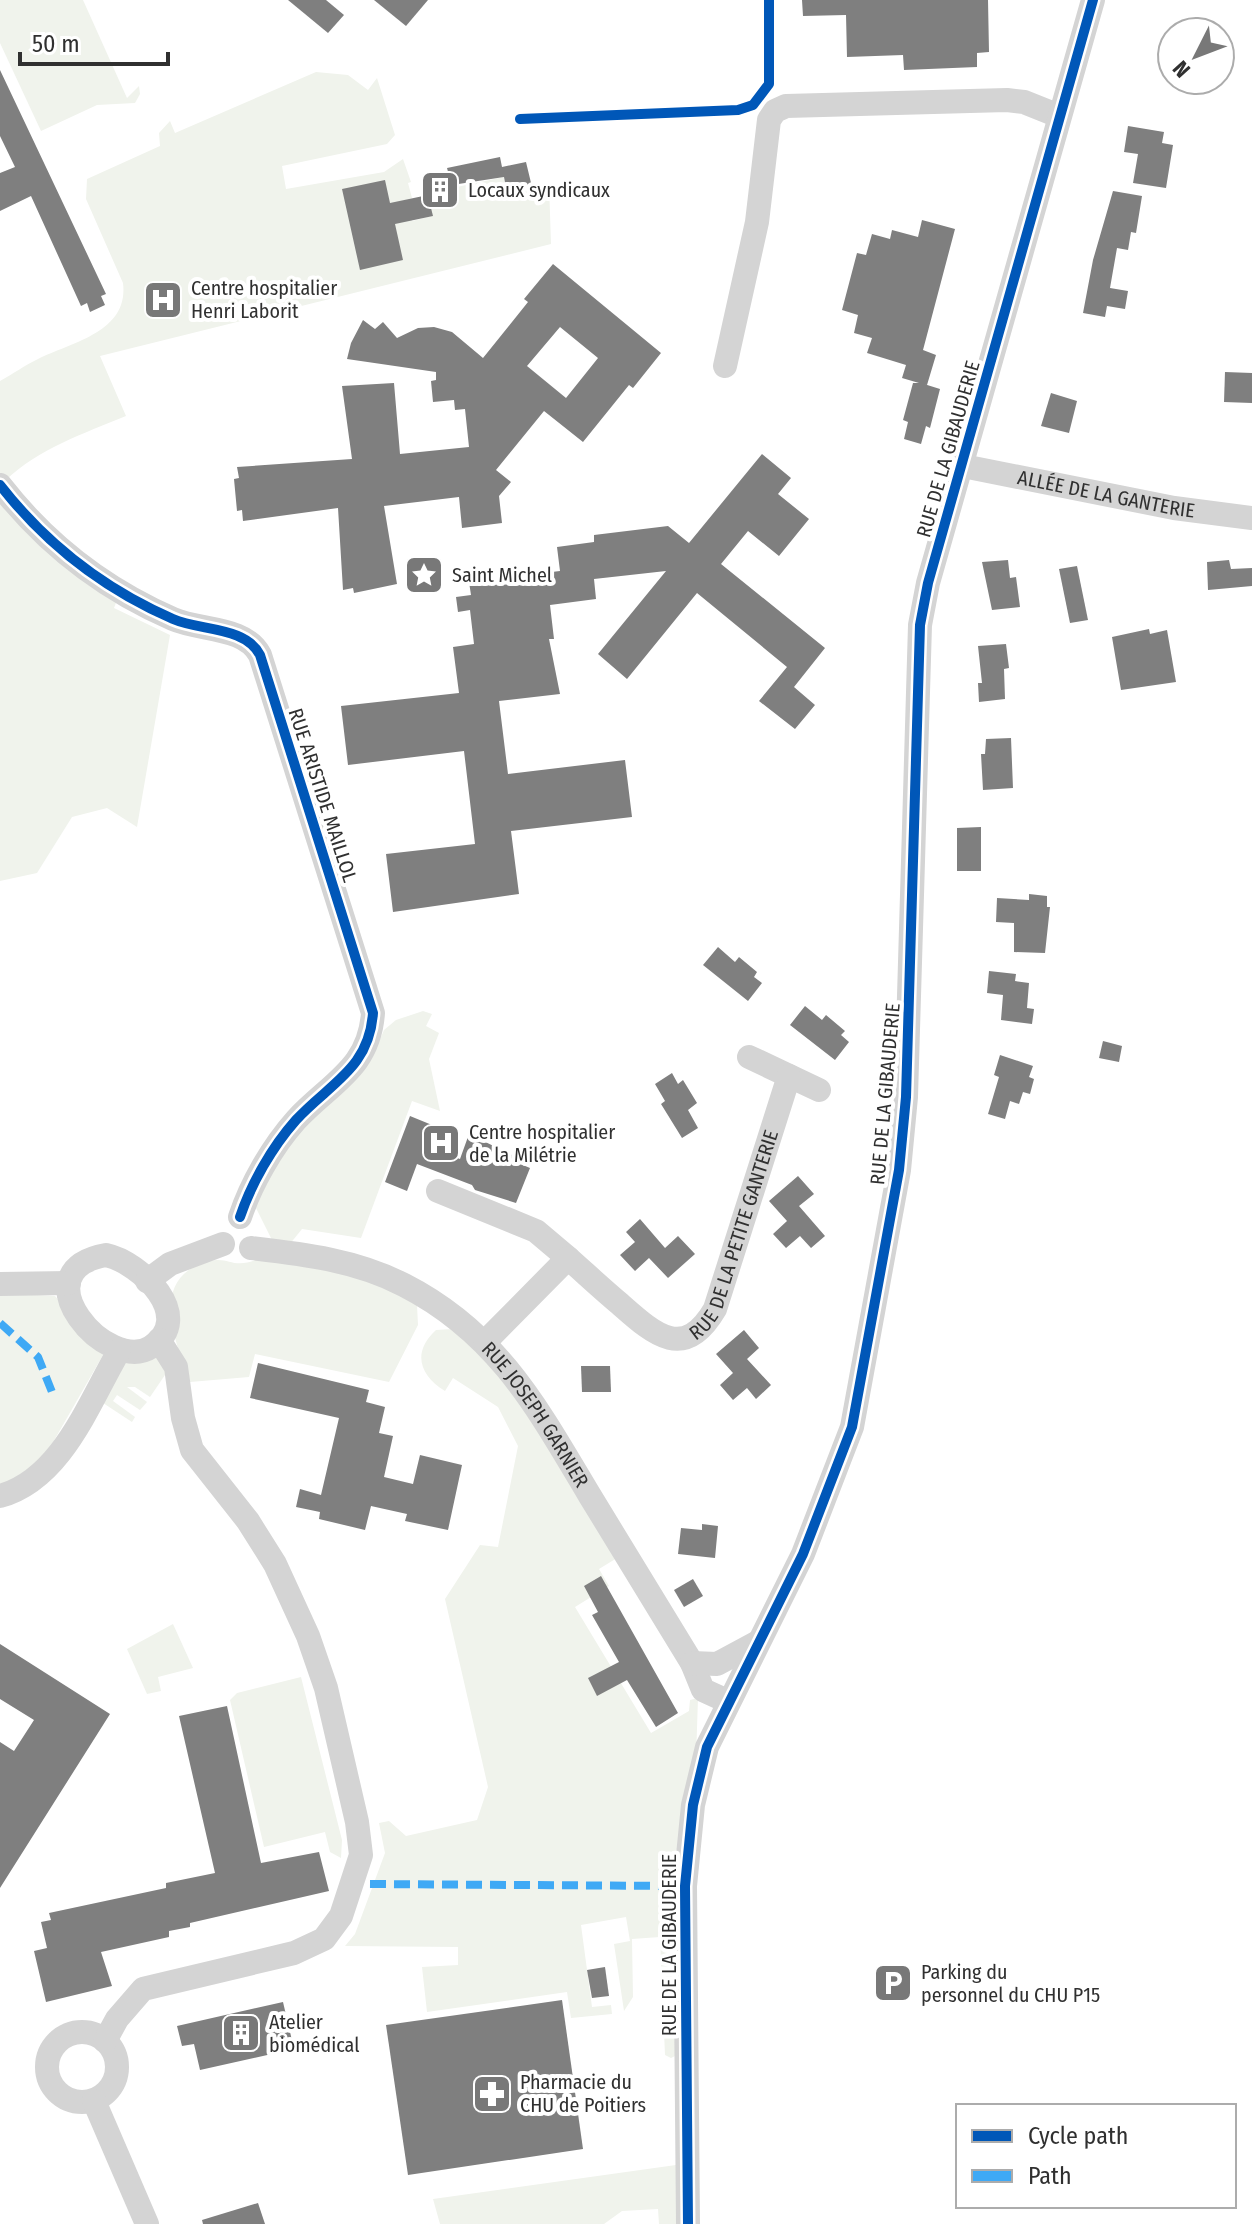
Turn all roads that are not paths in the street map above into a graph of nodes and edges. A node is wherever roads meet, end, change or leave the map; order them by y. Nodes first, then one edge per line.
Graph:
1 (1093, 0) edge
2 (1059, 116) junction
3 (725, 366) dead end
4 (963, 466) junction
5 (0, 485) edge
6 (1252, 518) edge
7 (749, 1057) dead end
8 (789, 1076) junction
9 (819, 1090) dead end
10 (438, 1191) dead end
11 (240, 1217) dead end
12 (223, 1244) dead end
13 (251, 1248) dead end
14 (568, 1258) junction
15 (147, 1281) junction
16 (69, 1283) junction
17 (0, 1284) edge
18 (159, 1340) junction
19 (485, 1342) junction
20 (119, 1351) junction
21 (0, 1496) edge
22 (757, 1642) junction
23 (692, 1663) junction
24 (703, 1690) junction
25 (730, 1694) junction
26 (707, 1747) junction
27 (105, 2041) junction
28 (94, 2101) junction
29 (147, 2224) edge
30 (688, 2224) edge

1 - 2 street, RUE DE LA GIBAUDERIE
2 - 3 street
2 - 4 street, RUE DE LA GIBAUDERIE
4 - 6 street, ALLÉE DE LA GANTERIE
4 - 22 street, RUE DE LA GIBAUDERIE
5 - 11 street, RUE ARISTIDE MAILLOL
7 - 8 street
8 - 9 street
8 - 14 street, RUE DE LA PETITE GANTERIE
10 - 14 street, RUE DE LA PETITE GANTERIE
12 - 15 street
13 - 19 street, RUE JOSEPH GARNIER
14 - 19 street
15 - 16 street
15 - 18 street
16 - 17 street
16 - 20 street
18 - 20 street
18 - 27 street
19 - 23 street, RUE JOSEPH GARNIER
20 - 21 street
22 - 23 street
22 - 25 street, RUE DE LA GIBAUDERIE
23 - 24 street, RUE JOSEPH GARNIER
23 - 25 street
24 - 25 street
24 - 26 street
25 - 26 street, RUE DE LA GIBAUDERIE
26 - 30 street, RUE DE LA GIBAUDERIE
27 - 28 street
27 - 28 street
28 - 29 street

